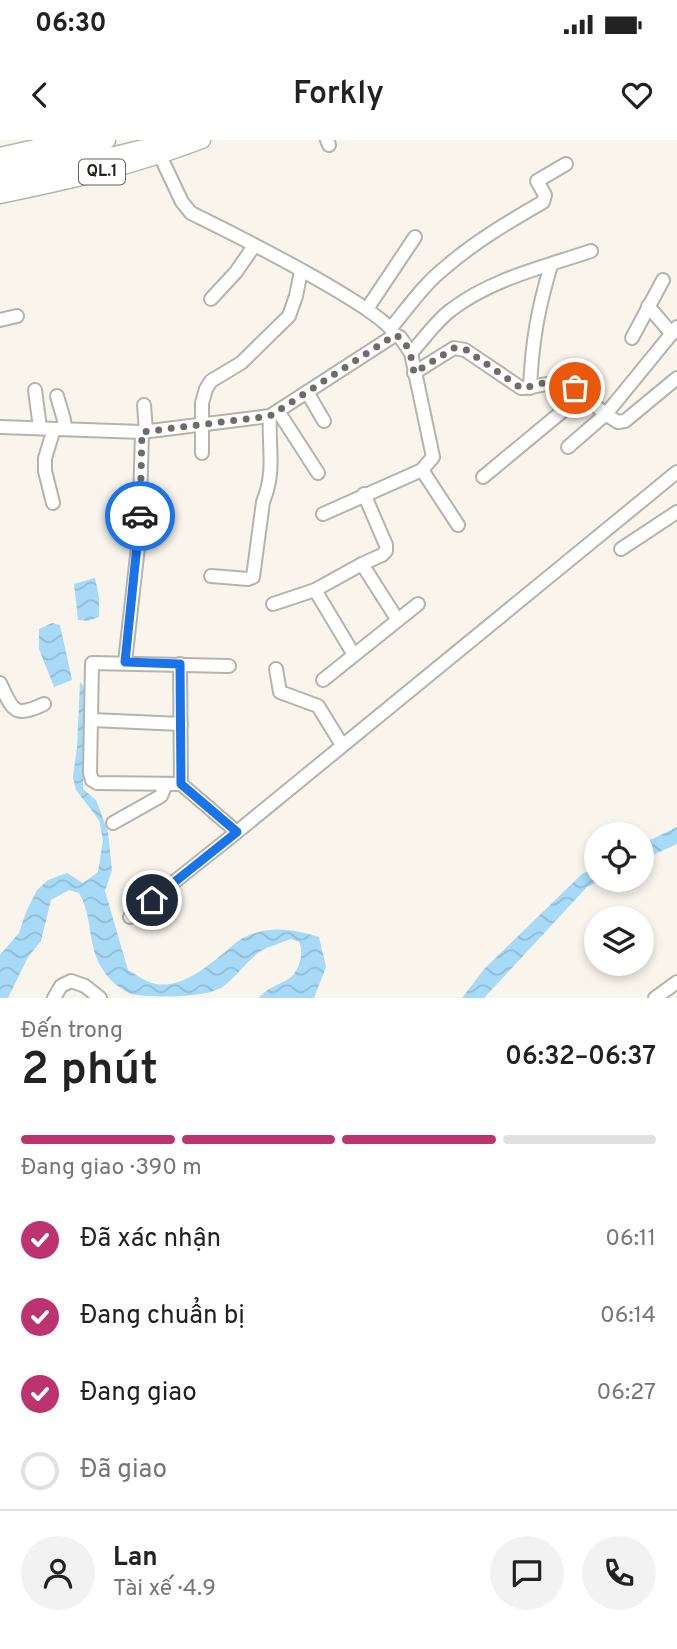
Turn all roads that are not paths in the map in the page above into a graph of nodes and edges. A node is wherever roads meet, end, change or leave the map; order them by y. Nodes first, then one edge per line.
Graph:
1 (106, 140) edge
2 (202, 140) edge
3 (61, 144) edge
4 (162, 147) edge
5 (0, 156) edge
6 (566, 164) dead end
7 (3, 184) edge
8 (415, 237) dead end
9 (254, 246) junction
10 (591, 251) dead end
11 (551, 265) junction
12 (301, 271) junction
13 (663, 280) dead end
14 (211, 299) dead end
15 (648, 306) junction
16 (367, 309) junction
17 (17, 316) dead end
18 (0, 320) edge
19 (393, 331) junction
20 (675, 331) edge
21 (632, 338) dead end
22 (411, 354) junction
23 (414, 373) junction
24 (677, 378) edge
25 (530, 388) junction
26 (35, 390) dead end
27 (307, 392) junction
28 (582, 395) junction
29 (57, 396) dead end
30 (144, 405) dead end
31 (274, 413) junction
32 (606, 414) junction
33 (324, 421) dead end
34 (202, 423) junction
35 (0, 427) edge
36 (40, 428) junction
37 (59, 429) junction
38 (144, 431) junction
39 (568, 447) dead end
40 (202, 453) dead end
41 (422, 470) junction
42 (677, 472) edge
43 (318, 473) dead end
44 (483, 477) dead end
45 (364, 494) junction
46 (52, 503) dead end
47 (677, 512) edge
48 (323, 514) dead end
49 (458, 526) dead end
50 (621, 548) dead end
51 (362, 564) junction
52 (211, 576) dead end
53 (315, 590) junction
54 (273, 604) dead end
55 (418, 604) dead end
56 (397, 619) junction
57 (354, 655) junction
58 (125, 662) junction
59 (180, 664) junction
60 (229, 666) dead end
61 (276, 669) dead end
62 (323, 680) dead end
63 (0, 683) edge
64 (44, 704) dead end
65 (92, 720) junction
66 (181, 724) junction
67 (342, 745) junction
68 (166, 784) junction
69 (181, 784) junction
70 (113, 823) dead end
71 (237, 832) junction
72 (130, 917) dead end
73 (677, 982) edge
74 (54, 998) edge
75 (100, 998) edge
76 (655, 998) edge

1 - 3 highway, QL.1
2 - 4 main road, QL.1
3 - 5 main road, QL.1
3 - 7 highway, QL.1
4 - 7 highway, QL.1
4 - 9 street
6 - 19 street
8 - 16 street
9 - 12 street
9 - 14 street
10 - 11 street
11 - 22 street
11 - 25 street
12 - 16 street
12 - 34 street
13 - 15 street
15 - 20 street
15 - 21 street
16 - 19 street
17 - 18 street
19 - 22 street
19 - 27 street
20 - 32 street
22 - 23 street
23 - 25 street
23 - 41 street
24 - 32 street
25 - 28 street
26 - 36 street
27 - 31 street
27 - 33 street
28 - 32 street
28 - 44 street
29 - 37 street
30 - 38 street
31 - 34 street
31 - 43 street
31 - 52 street
32 - 39 street
34 - 38 street
34 - 40 street
35 - 36 street
36 - 37 street
37 - 38 street
37 - 46 street
38 - 58 street
41 - 45 street
41 - 49 street
42 - 67 street
45 - 48 street
45 - 51 street
47 - 50 street
51 - 53 street
51 - 56 street
53 - 54 street
53 - 57 street
55 - 56 street
56 - 57 street
57 - 62 street
58 - 59 street
58 - 65 street
59 - 60 street
59 - 66 street
61 - 67 street
63 - 64 street
65 - 66 street
65 - 68 street
66 - 69 street
67 - 71 street
68 - 69 street
68 - 70 street
69 - 71 street
71 - 72 street
73 - 76 street
74 - 75 street

